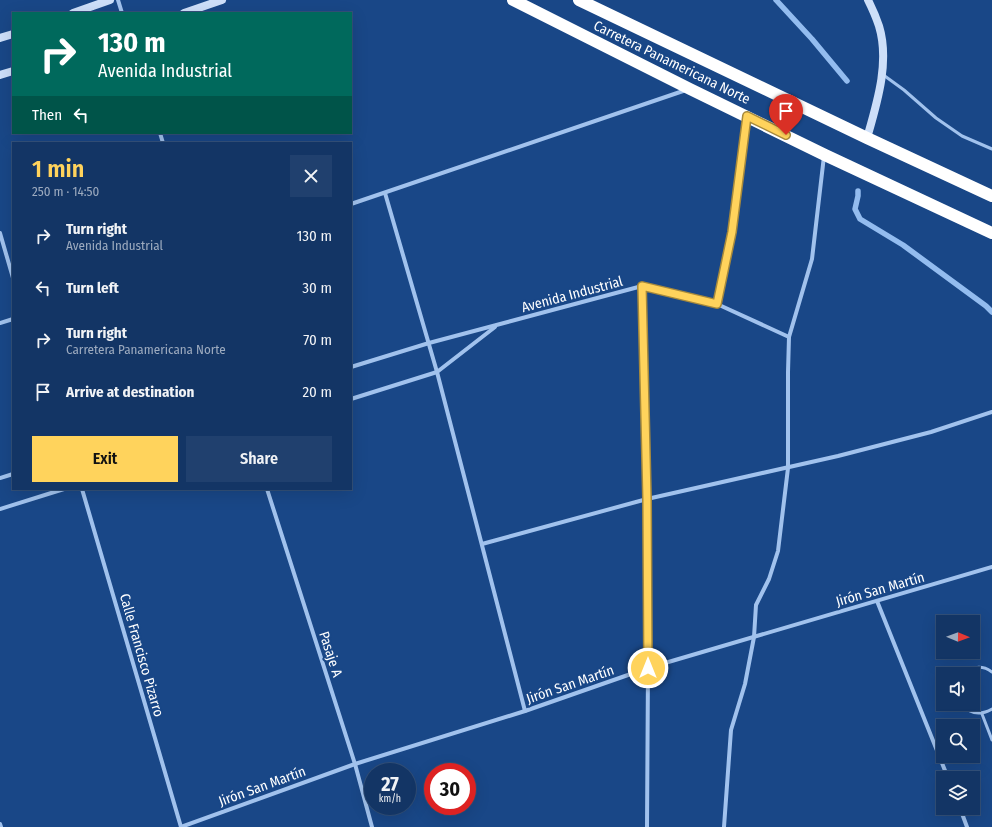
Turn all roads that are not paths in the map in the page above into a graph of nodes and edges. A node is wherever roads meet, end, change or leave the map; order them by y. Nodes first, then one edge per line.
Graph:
1 (110, 0) edge
2 (118, 0) edge
3 (222, 0) edge
4 (513, 0) edge
5 (579, 0) edge
6 (868, 0) edge
7 (76, 12) edge
8 (122, 12) edge
9 (187, 12) edge
10 (12, 34) edge
11 (0, 38) edge
12 (12, 71) edge
13 (882, 74) junction
14 (0, 76) edge
15 (690, 89) junction
16 (747, 116) junction
17 (867, 138) junction
18 (992, 149) edge
19 (824, 154) junction
20 (385, 193) junction
21 (992, 196) edge
22 (352, 204) edge
23 (0, 233) edge
24 (992, 234) edge
25 (12, 275) edge
26 (642, 286) junction
27 (717, 304) junction
28 (12, 319) edge
29 (0, 323) edge
30 (496, 326) junction
31 (789, 337) junction
32 (429, 343) junction
33 (352, 367) edge
34 (437, 372) junction
35 (352, 399) edge
36 (992, 412) edge
37 (788, 468) junction
38 (12, 474) edge
39 (0, 478) edge
40 (61, 490) edge
41 (82, 490) edge
42 (267, 490) edge
43 (647, 499) junction
44 (0, 509) edge
45 (482, 544) junction
46 (992, 567) edge
47 (877, 601) junction
48 (754, 637) junction
49 (980, 667) edge
50 (648, 668) junction
51 (992, 672) edge
52 (992, 709) edge
53 (525, 711) junction
54 (969, 711) edge
55 (982, 714) junction
56 (992, 740) edge
57 (355, 764) junction
58 (945, 771) edge
59 (963, 815) edge
60 (0, 824) edge
61 (1, 827) edge
62 (181, 827) edge
63 (372, 827) edge
64 (647, 827) edge
65 (724, 827) edge
66 (967, 827) edge

1 - 7 street
2 - 8 street
3 - 9 street
4 - 15 highway, Carretera Panamericana Norte
5 - 17 highway, Carretera Panamericana Norte
6 - 13 street
10 - 11 street
12 - 14 street
13 - 17 street
13 - 18 lane
15 - 16 highway, Carretera Panamericana Norte
15 - 20 street
16 - 19 highway, Carretera Panamericana Norte
16 - 27 street
17 - 21 highway, Carretera Panamericana Norte
19 - 24 highway, Carretera Panamericana Norte
19 - 31 street
20 - 22 street
20 - 32 street
23 - 25 street
26 - 27 street, Avenida Industrial
26 - 30 street, Avenida Industrial
26 - 43 street
27 - 31 street, Avenida Industrial
28 - 29 street
30 - 32 street, Avenida Industrial
30 - 34 street, Avenida Industrial
31 - 37 street
32 - 33 street, Avenida Industrial
32 - 34 street
34 - 35 street, Avenida Industrial
34 - 45 street
36 - 37 street
37 - 43 street
37 - 48 street
38 - 39 street
40 - 44 street
41 - 62 street, Calle Francisco Pizarro
42 - 57 street, Pasaje A
43 - 45 street
43 - 50 street
45 - 53 street
46 - 47 street, Jirón San Martín
47 - 48 street, Jirón San Martín
47 - 58 street
48 - 50 street, Jirón San Martín
48 - 65 street
49 - 51 lane
50 - 53 street, Jirón San Martín
50 - 64 street
52 - 55 lane
53 - 57 street, Jirón San Martín
54 - 55 lane
55 - 56 lane
57 - 62 street, Jirón San Martín
57 - 63 street, Pasaje A
59 - 66 street
60 - 61 street

